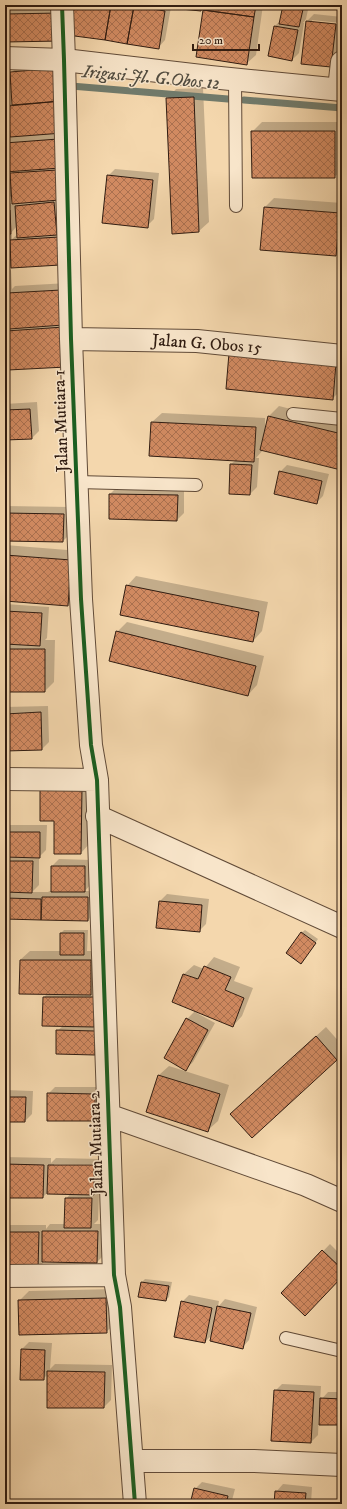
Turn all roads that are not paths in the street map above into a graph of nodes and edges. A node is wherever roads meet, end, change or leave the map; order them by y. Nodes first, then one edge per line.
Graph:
1 (62, 5) edge
2 (5, 58) edge
3 (64, 60) junction
4 (342, 62) edge
5 (235, 80) junction
6 (341, 90) edge
7 (236, 206) dead end
8 (71, 338) junction
9 (342, 356) edge
10 (293, 414) dead end
11 (342, 418) edge
12 (76, 482) junction
13 (196, 485) dead end
14 (5, 779) edge
15 (97, 780) junction
16 (97, 816) junction
17 (342, 927) edge
18 (108, 1115) junction
19 (342, 1201) edge
20 (114, 1274) junction
21 (5, 1276) edge
22 (286, 1338) dead end
23 (342, 1351) edge
24 (133, 1460) junction
25 (342, 1465) edge
26 (136, 1504) edge

1 - 3 street, Jalan Mutiara 1
2 - 3 street
3 - 5 street
3 - 8 street, Jalan Mutiara 1
4 - 6 street
5 - 6 street
5 - 7 lane
8 - 9 street, Jalan G. Obos 15
8 - 12 street, Jalan Mutiara 1
10 - 11 lane
12 - 13 lane
12 - 15 street, Jalan Mutiara 1
14 - 15 street
15 - 16 street, Jalan Mutiara 2
16 - 17 street
16 - 18 street, Jalan Mutiara 2
18 - 19 street
18 - 20 street, Jalan Mutiara 2
20 - 21 street
20 - 24 street, Jalan Mutiara 2
22 - 23 lane
24 - 25 street
24 - 26 street, Jalan Mutiara 2

